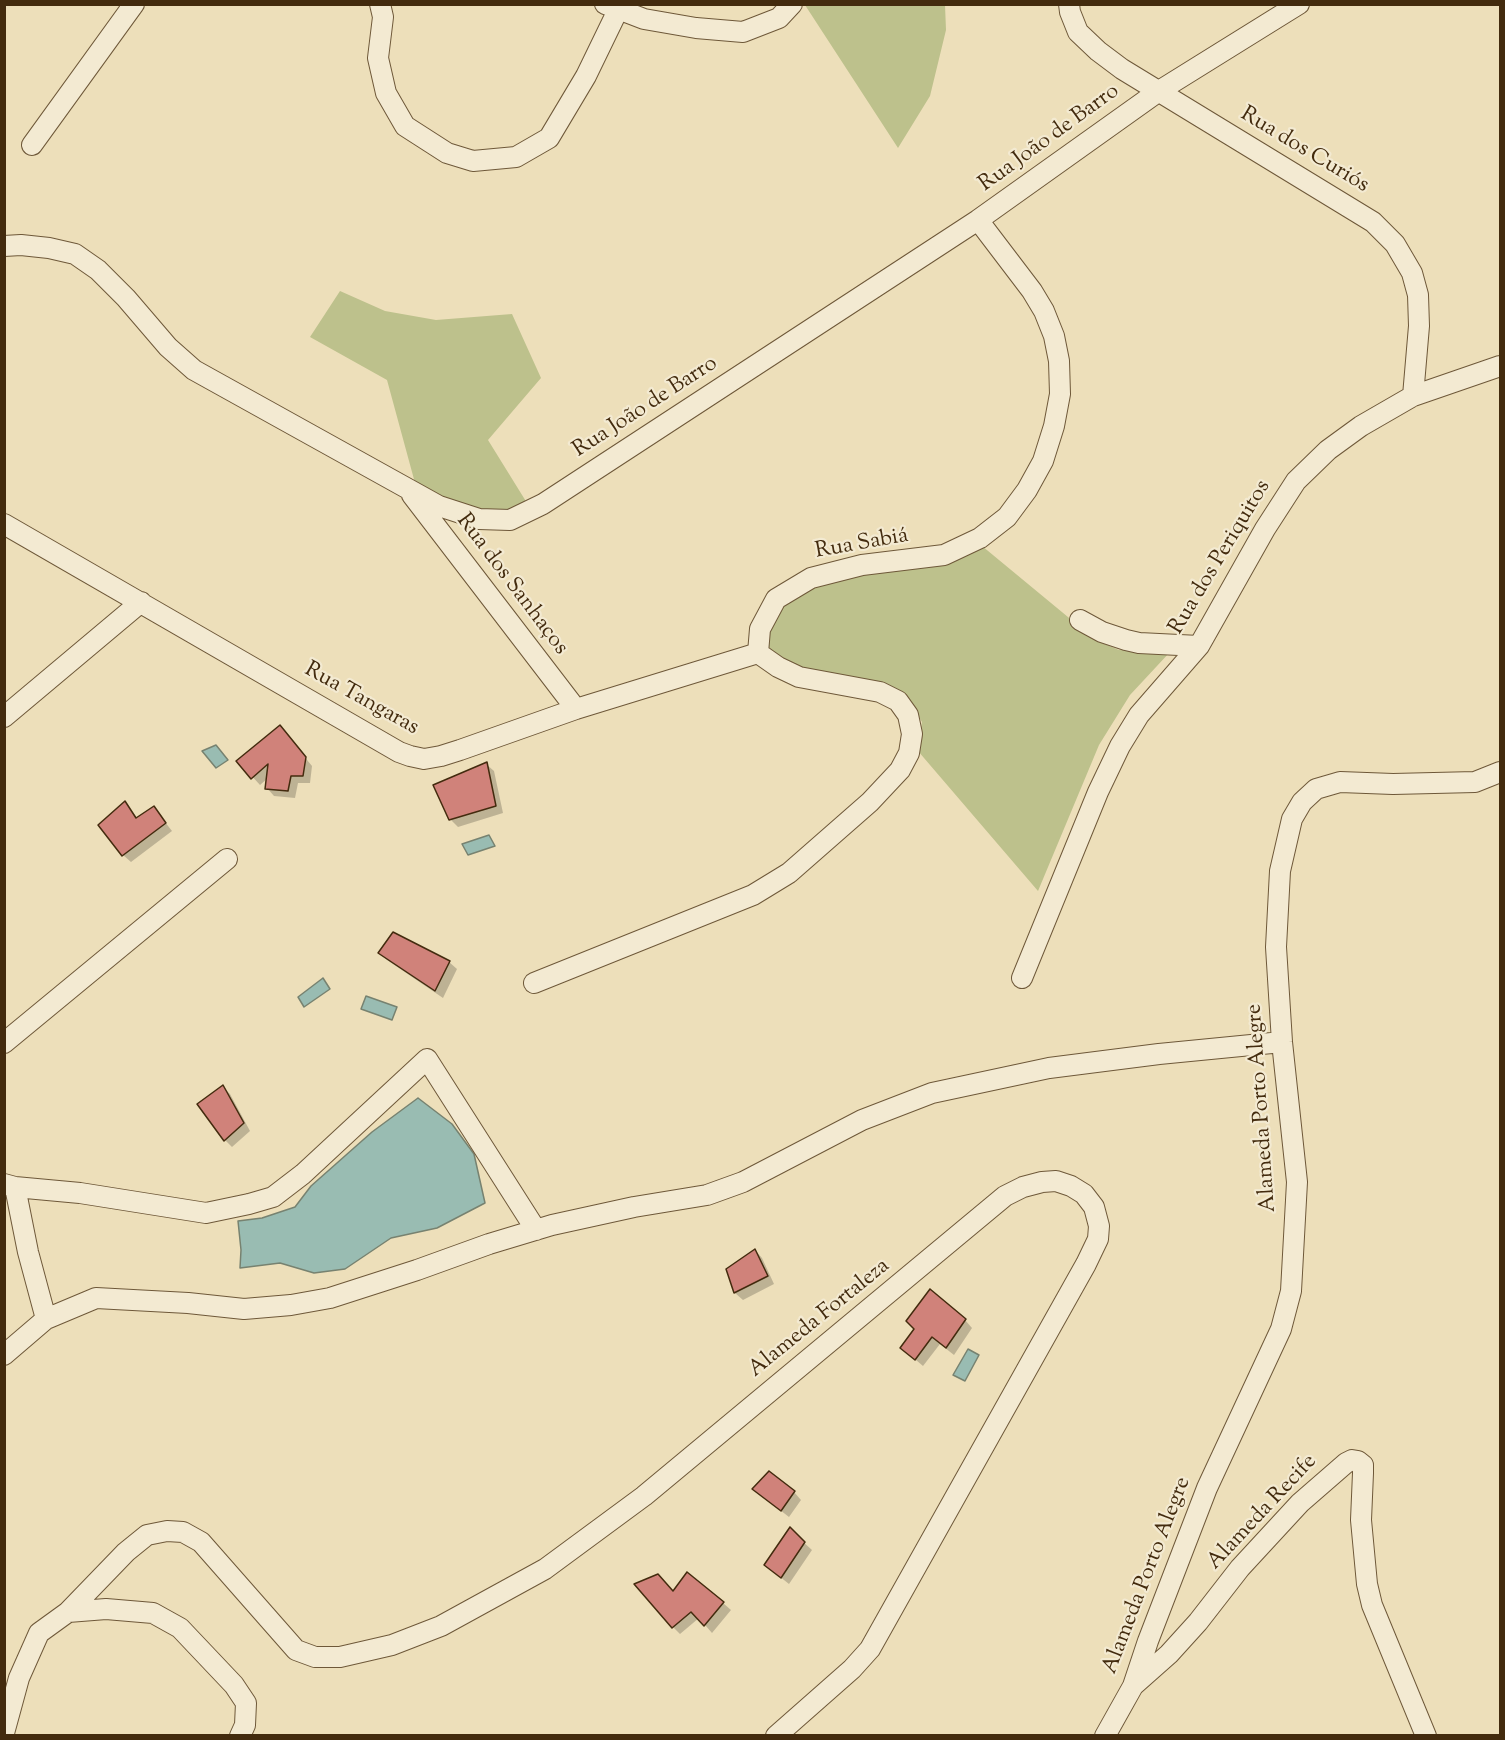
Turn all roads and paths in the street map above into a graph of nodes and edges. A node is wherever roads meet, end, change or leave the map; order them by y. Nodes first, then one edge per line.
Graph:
1 (134, 4) edge
2 (380, 4) edge
3 (792, 4) edge
4 (1069, 4) edge
5 (1299, 4) edge
6 (612, 7) edge
7 (1159, 91) junction
8 (32, 145) dead end
9 (978, 220) junction
10 (4, 246) edge
11 (1500, 366) edge
12 (1413, 396) junction
13 (408, 489) junction
14 (4, 524) edge
15 (141, 602) junction
16 (1080, 620) dead end
17 (1199, 646) junction
18 (758, 653) junction
19 (576, 710) junction
20 (4, 717) edge
21 (1500, 772) edge
22 (227, 859) dead end
23 (1022, 978) dead end
24 (534, 983) dead end
25 (1282, 1042) junction
26 (4, 1043) edge
27 (10, 1186) edge
28 (536, 1230) junction
29 (46, 1320) junction
30 (4, 1355) edge
31 (68, 1612) junction
32 (1132, 1686) junction
33 (4, 1733) edge
34 (240, 1736) edge
35 (776, 1736) edge
36 (1105, 1736) edge
37 (1426, 1736) edge

1 - 8 street
2 - 6 street
3 - 6 street
4 - 7 street, Rua dos Curiós
5 - 7 street, Rua João de Barro
7 - 9 street, Rua João de Barro
7 - 12 street, Rua dos Curiós
9 - 13 street, Rua João de Barro
9 - 18 street, Rua Sabiá
10 - 13 street, Rua João de Barro
11 - 12 street, Rua dos Periquitos
12 - 17 street, Rua dos Periquitos
13 - 19 street, Rua dos Sanhaços
14 - 15 street, Rua Tangaras
15 - 19 street, Rua Tangaras
15 - 20 street
16 - 17 street
17 - 23 street, Rua dos Periquitos
18 - 19 street, Rua Tangaras
18 - 24 street
21 - 25 street, Alameda Porto Alegre
22 - 26 street
25 - 28 street
25 - 32 street, Alameda Porto Alegre
27 - 28 street
27 - 29 street
28 - 29 street
29 - 30 street
31 - 33 street, Alameda Fortaleza
31 - 34 street
31 - 35 street, Alameda Fortaleza
32 - 36 street, Alameda Porto Alegre
32 - 37 street, Alameda Recife

